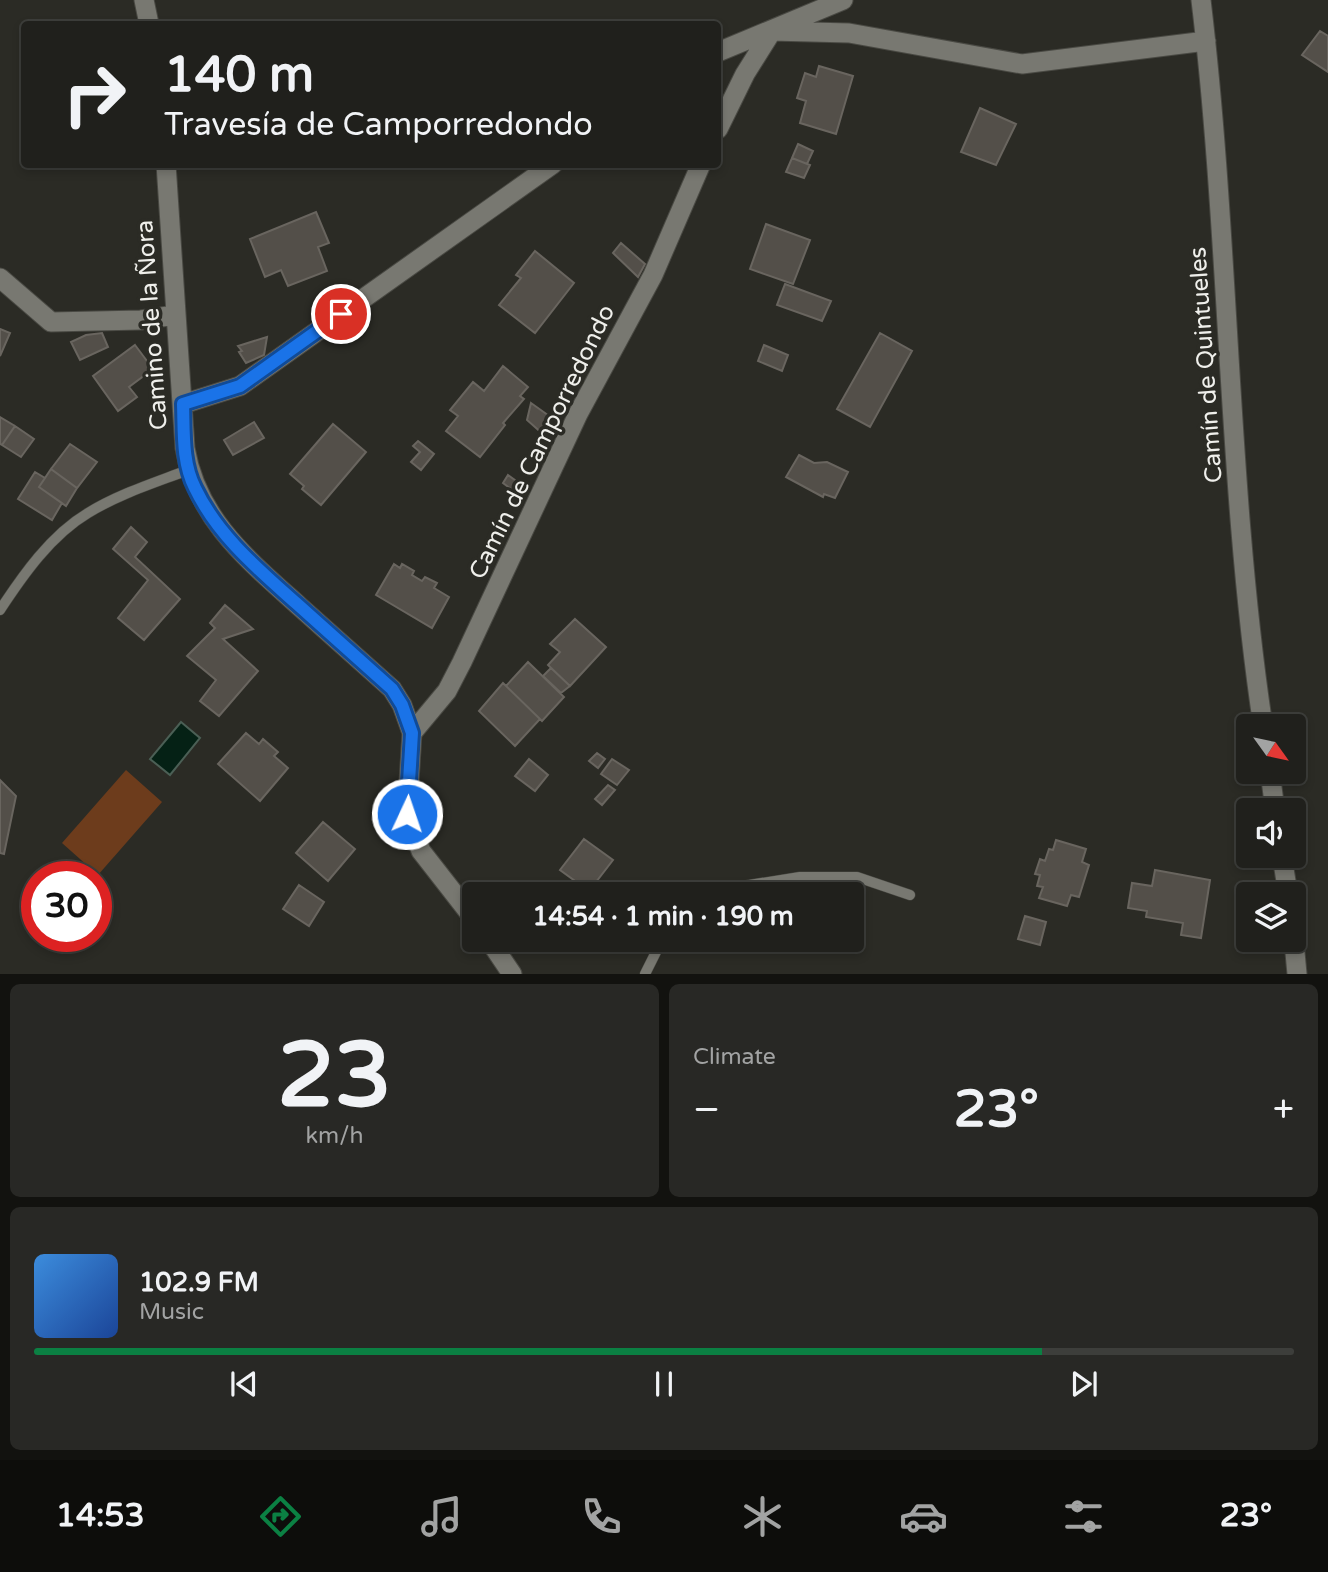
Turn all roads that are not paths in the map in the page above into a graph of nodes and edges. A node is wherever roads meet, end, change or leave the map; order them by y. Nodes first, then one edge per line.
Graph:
1 (144, 0) edge
2 (843, 0) edge
3 (1201, 0) edge
4 (148, 21) edge
5 (772, 31) junction
6 (1206, 41) junction
7 (721, 51) edge
8 (721, 123) edge
9 (166, 168) edge
10 (547, 168) edge
11 (699, 168) edge
12 (0, 278) edge
13 (175, 315) junction
14 (183, 404) junction
15 (188, 470) junction
16 (0, 610) edge
17 (1261, 714) edge
18 (412, 733) junction
19 (768, 882) edge
20 (910, 895) dead end
21 (462, 904) edge
22 (497, 952) edge
23 (656, 952) edge
24 (1295, 952) edge
25 (512, 974) edge
26 (645, 974) edge
27 (1297, 974) edge

1 - 4 street
2 - 5 street
3 - 6 street, Camín de Quintueles
5 - 6 street
5 - 7 street
5 - 8 street
6 - 17 street, Camín de Quintueles
9 - 13 street, Camino de la Ñora
10 - 14 street
11 - 18 street, Camín de Camporredondo
12 - 13 street
13 - 14 street, Camino de la Ñora
14 - 15 street, Camino de la Ñora
15 - 16 lane
15 - 18 street, Camino de la Ñora
18 - 21 street, Camino de la Ñora
19 - 20 lane
22 - 25 street
23 - 26 lane
24 - 27 street

